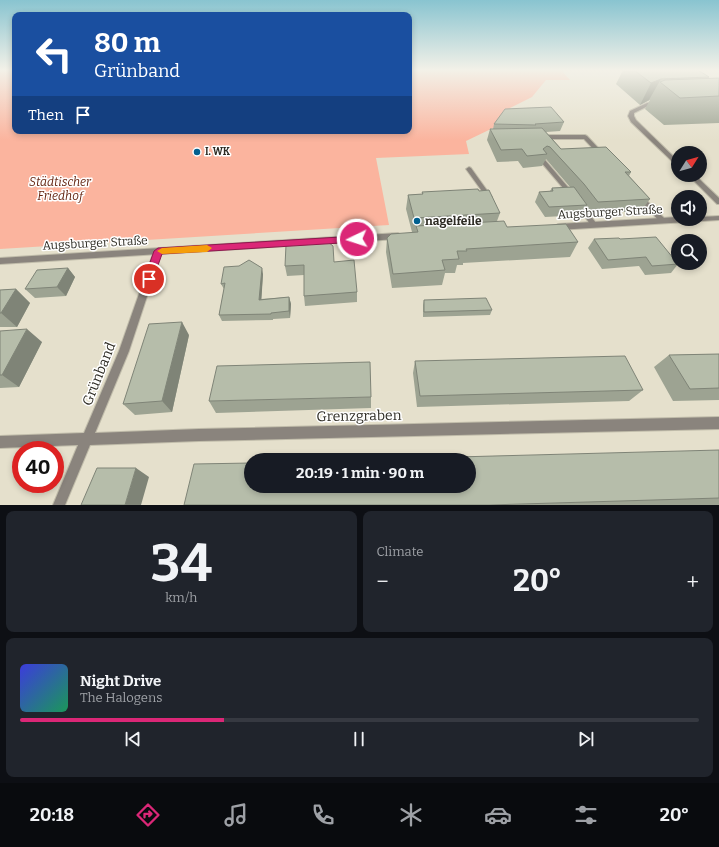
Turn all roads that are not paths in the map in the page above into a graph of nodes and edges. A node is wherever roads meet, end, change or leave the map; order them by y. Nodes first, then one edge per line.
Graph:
1 (664, 103) edge
2 (532, 137) edge
3 (671, 157) edge
4 (606, 160) edge
5 (543, 161) edge
6 (469, 170) dead end
7 (698, 182) edge
8 (637, 193) edge
9 (719, 202) edge
10 (492, 205) edge
11 (719, 218) edge
12 (707, 219) edge
13 (671, 220) edge
14 (662, 221) junction
15 (594, 225) junction
16 (549, 228) edge
17 (403, 236) edge
18 (158, 251) junction
19 (0, 261) edge
20 (719, 423) edge
21 (88, 439) junction
22 (0, 442) edge
23 (59, 505) edge

1 - 3 street
2 - 4 lane
5 - 15 lane
6 - 10 lane
7 - 9 street
8 - 14 lane
11 - 12 street
13 - 14 street, Augsburger Straße
14 - 15 street, Augsburger Straße
15 - 16 street, Augsburger Straße
17 - 18 street, Augsburger Straße
18 - 19 street, Augsburger Straße
18 - 21 street, Grünband
20 - 21 street, Grenzgraben
21 - 22 street, Grenzgraben
21 - 23 street, Grünband

